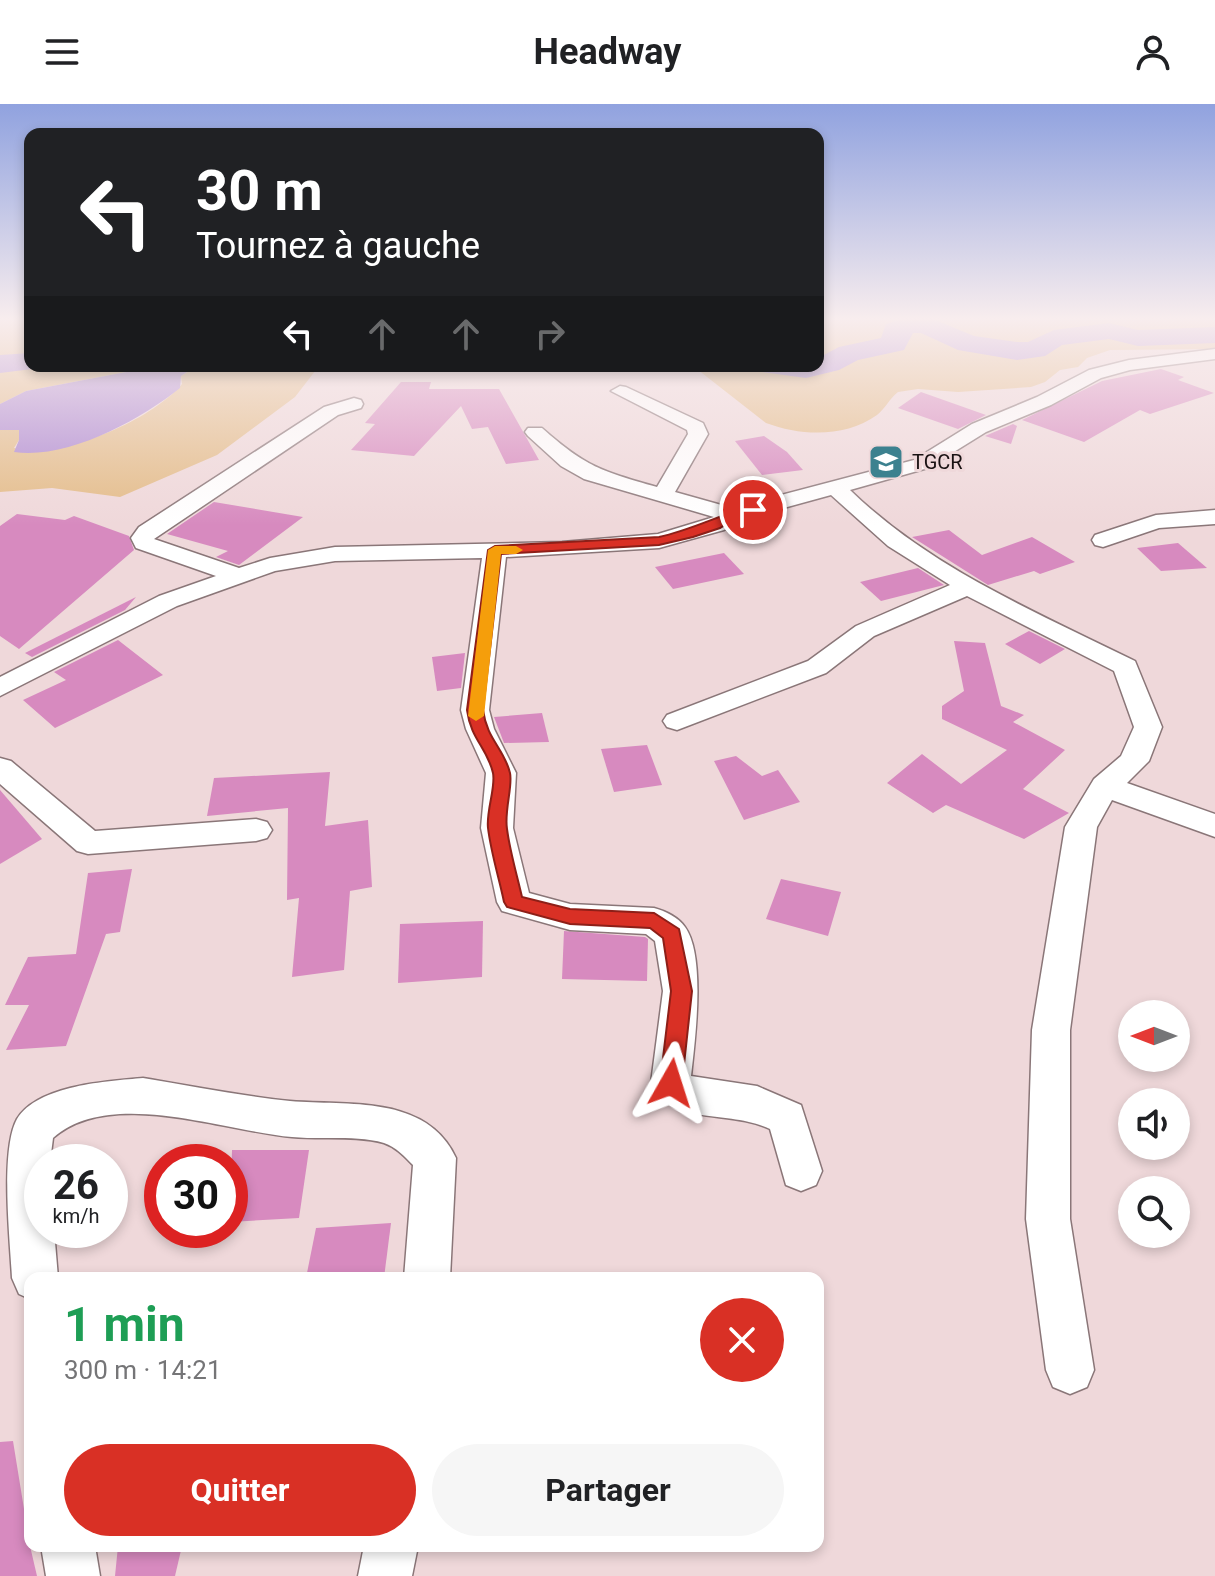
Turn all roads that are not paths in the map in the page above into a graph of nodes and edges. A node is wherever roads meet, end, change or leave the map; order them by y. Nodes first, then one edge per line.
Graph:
1 (1069, 388) edge
2 (620, 391) dead end
3 (354, 404) dead end
4 (535, 432) dead end
5 (835, 487) junction
6 (662, 496) junction
7 (732, 515) junction
8 (1215, 517) edge
9 (1103, 540) dead end
10 (495, 550) junction
11 (237, 575) junction
12 (969, 586) junction
13 (850, 632) dead end
14 (0, 688) edge
15 (677, 721) dead end
16 (0, 768) edge
17 (1105, 786) junction
18 (1215, 826) edge
19 (256, 830) dead end
20 (801, 1171) dead end
21 (35, 1272) edge
22 (427, 1272) edge
23 (1070, 1370) dead end
24 (69, 1552) edge
25 (390, 1552) edge
26 (73, 1576) edge
27 (385, 1576) edge

1 - 5 street
2 - 6 street
3 - 11 street
4 - 6 street
5 - 7 street
5 - 12 street
6 - 7 street
7 - 10 street
8 - 9 street
10 - 11 street
10 - 20 street
11 - 14 street
12 - 13 street
12 - 15 street
12 - 17 street
16 - 19 street
17 - 18 street
17 - 23 street
21 - 22 street
24 - 26 street
25 - 27 street

